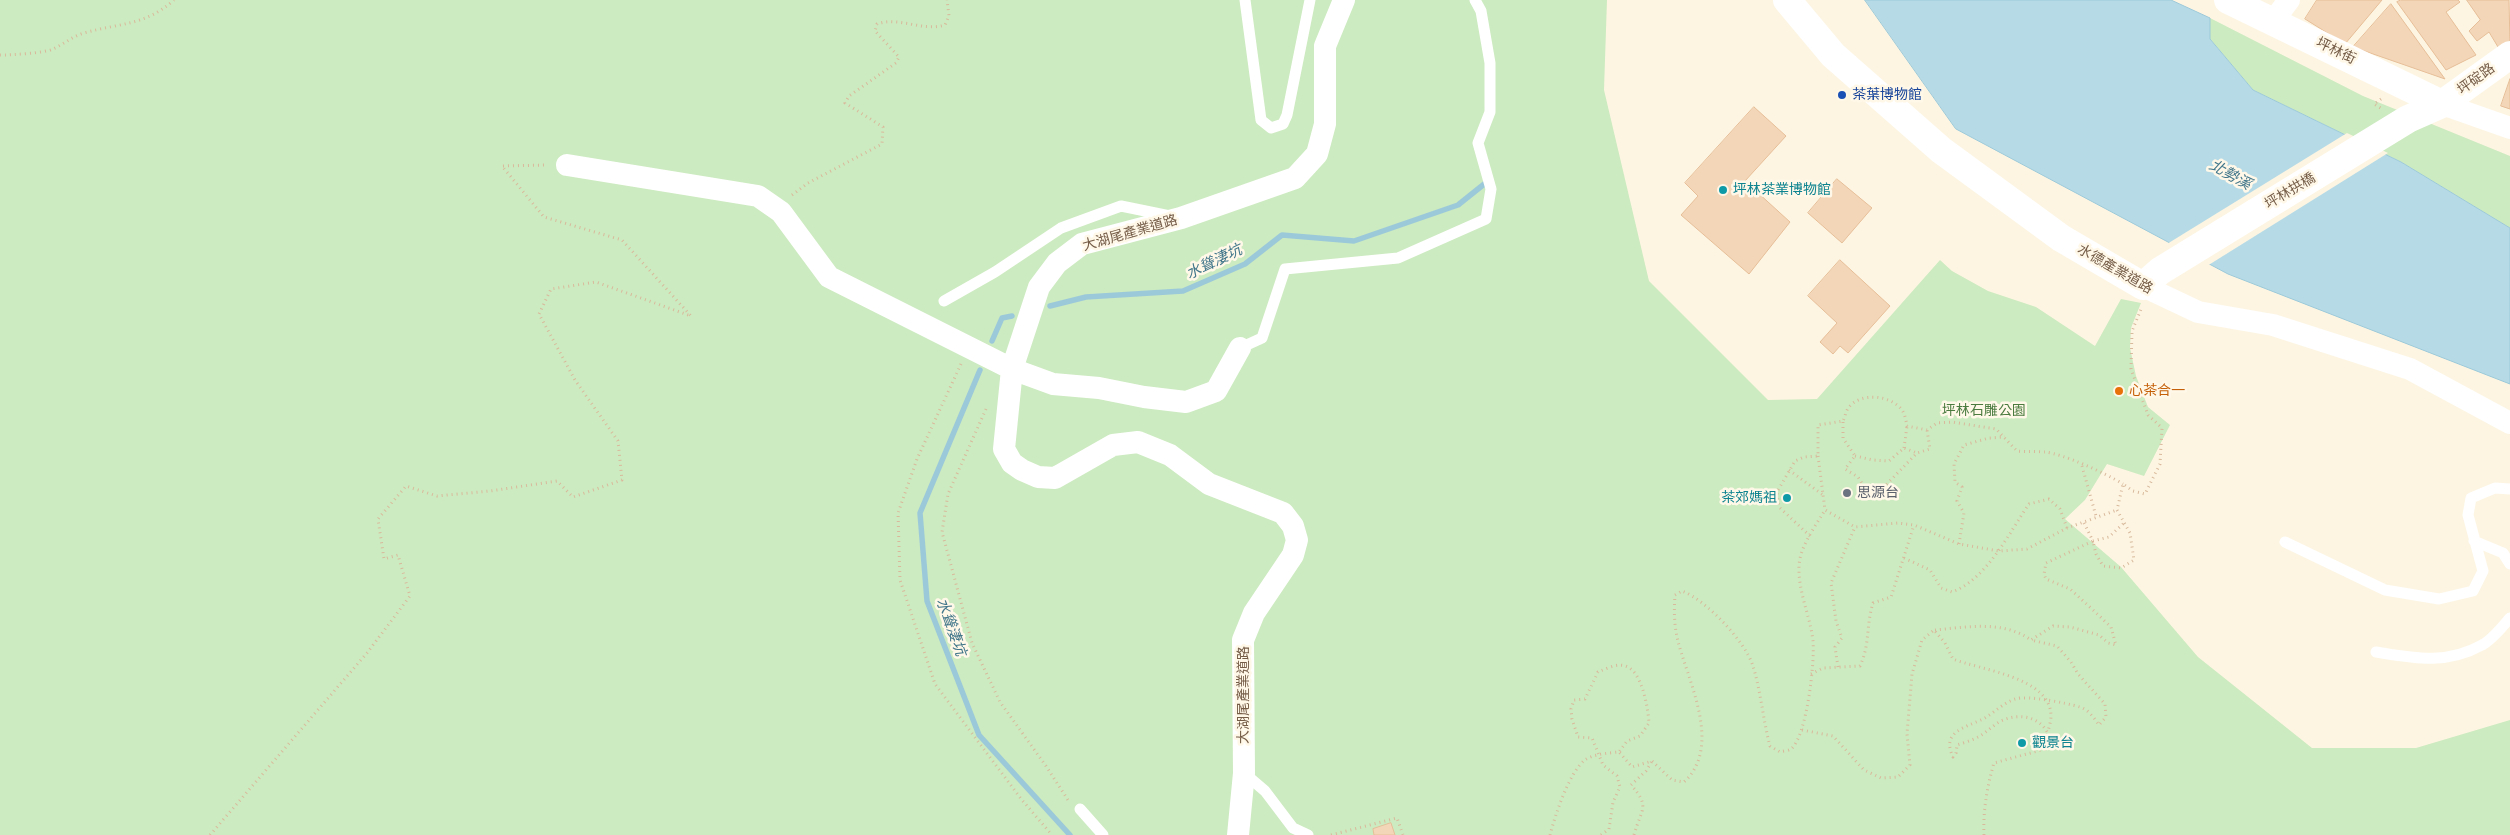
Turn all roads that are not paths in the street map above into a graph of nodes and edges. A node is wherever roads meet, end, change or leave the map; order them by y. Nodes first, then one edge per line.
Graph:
1 (1245, 0) edge
2 (1310, 0) edge
3 (1344, 0) edge
4 (1475, 0) edge
5 (1787, 0) edge
6 (2228, 0) edge
7 (2282, 10) edge
8 (2509, 56) edge
9 (2442, 104) junction
10 (2510, 128) edge
11 (567, 165) road end
12 (1181, 218) junction
13 (2147, 288) junction
14 (944, 301) dead end
15 (1240, 348) joint
16 (1012, 368) junction
17 (2510, 423) edge
18 (2510, 489) edge
19 (2474, 541) junction
20 (2284, 542) dead end
21 (2510, 564) edge
22 (2510, 618) edge
23 (2376, 652) dead end
24 (1244, 773) junction
25 (1076, 807) road end
26 (1103, 835) edge
27 (1238, 835) edge
28 (1308, 835) edge

1 - 2 lane
3 - 12 street, 大湖尾產業道路
4 - 15 lane
5 - 13 street, 水德產業道路
6 - 7 street, 坪林街
7 - 9 street, 坪林街
8 - 9 street, 坪碇路
9 - 10 street
9 - 13 street, 坪林拱橋
11 - 16 street
12 - 14 lane
12 - 16 street, 大湖尾產業道路
13 - 17 street, 水德產業道路
15 - 16 street
16 - 24 street, 大湖尾產業道路
18 - 19 lane
19 - 20 lane
19 - 21 lane
22 - 23 lane
24 - 27 street, 大湖尾產業道路
24 - 28 lane
25 - 26 lane

